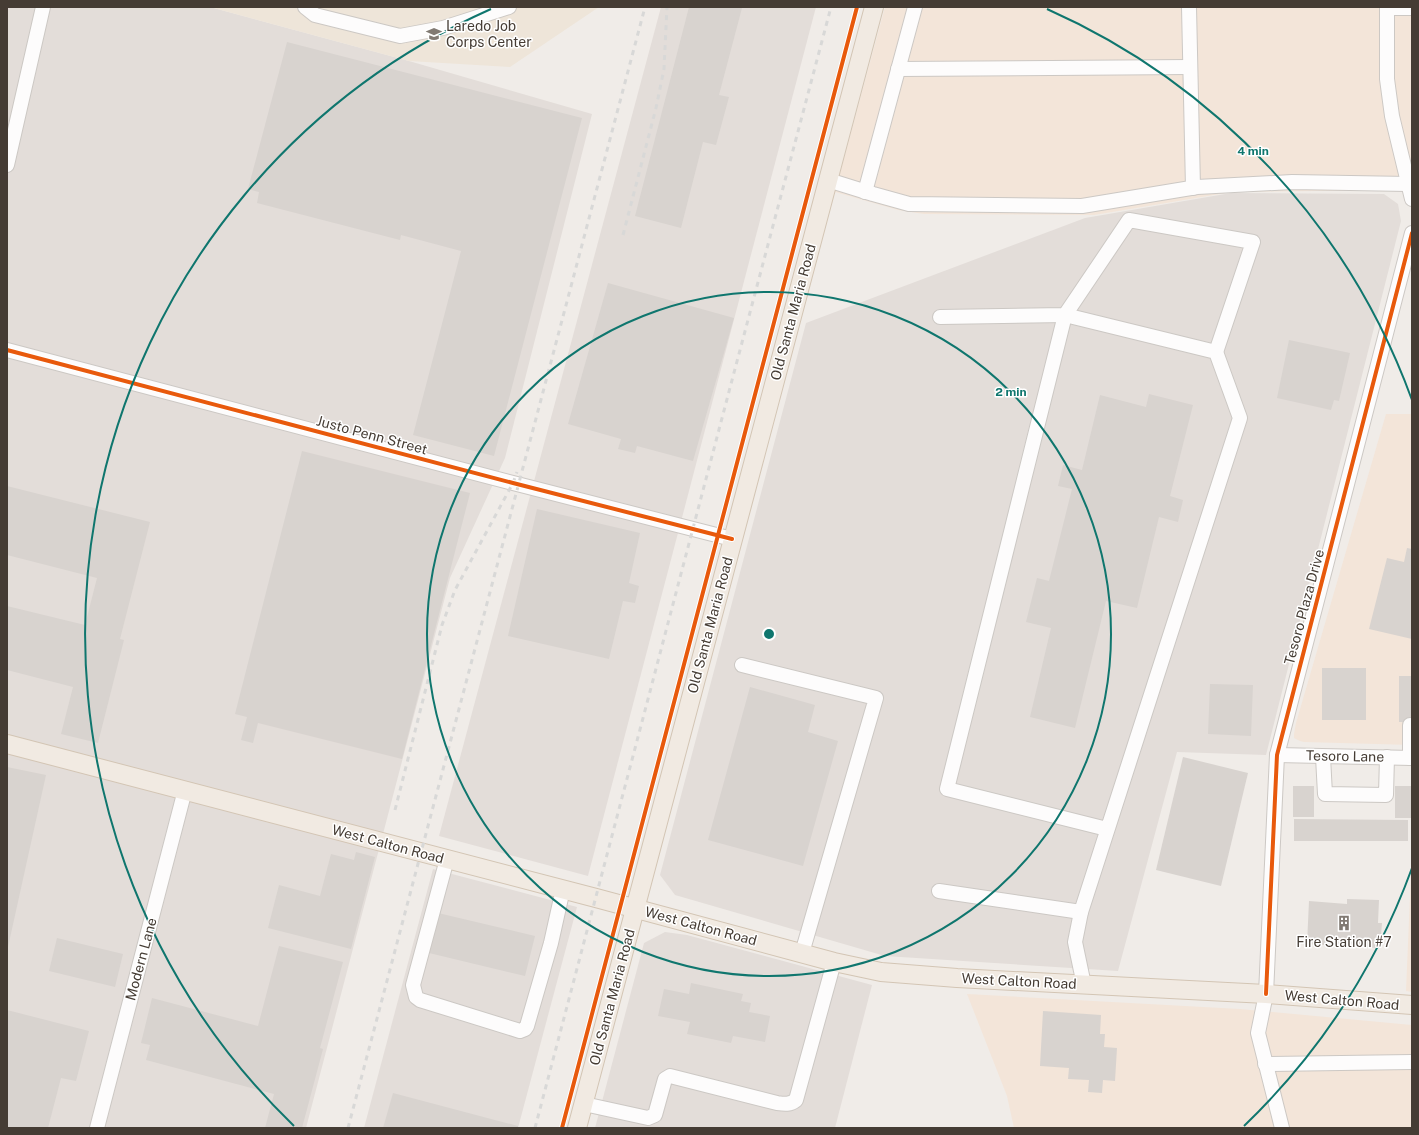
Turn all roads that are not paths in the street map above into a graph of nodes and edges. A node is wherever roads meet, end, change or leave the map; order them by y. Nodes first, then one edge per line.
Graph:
1 (43, 7) edge
2 (305, 7) edge
3 (509, 7) edge
4 (874, 7) edge
5 (915, 7) edge
6 (1189, 7) edge
7 (1387, 8) edge
8 (1412, 8) edge
9 (1190, 67) junction
10 (898, 69) junction
11 (7, 165) edge
12 (1408, 178) edge
13 (828, 180) junction
14 (1193, 188) junction
15 (865, 192) junction
16 (1412, 199) edge
17 (1412, 233) edge
18 (1065, 315) junction
19 (940, 316) dead end
20 (7, 350) edge
21 (1216, 352) junction
22 (732, 539) junction
23 (742, 665) dead end
24 (1410, 725) dead end
25 (7, 744) edge
26 (1277, 755) junction
27 (1323, 757) junction
28 (1387, 757) junction
29 (1411, 758) edge
30 (185, 790) junction
31 (1108, 829) junction
32 (447, 859) junction
33 (563, 889) junction
34 (939, 891) dead end
35 (635, 908) junction
36 (1081, 912) junction
37 (802, 953) junction
38 (834, 962) junction
39 (1084, 984) junction
40 (1266, 994) junction
41 (1412, 1006) edge
42 (1412, 1062) edge
43 (1264, 1064) junction
44 (584, 1104) junction
45 (97, 1128) edge
46 (577, 1128) edge
47 (1282, 1128) edge

1 - 11 street
2 - 3 street
4 - 13 main road, Old Santa Maria Road
5 - 10 street
6 - 9 street
7 - 8 street
7 - 12 street
9 - 10 street
9 - 14 street
10 - 15 street
12 - 14 street
12 - 16 street
13 - 15 street
13 - 22 main road, Old Santa Maria Road
14 - 15 street
17 - 26 street, Tesoro Plaza Drive
18 - 19 street
18 - 21 street
18 - 21 street
18 - 31 street
20 - 22 street, Justo Penn Street
21 - 31 street
22 - 35 main road, Old Santa Maria Road
23 - 37 street
24 - 29 street
25 - 30 main road, West Calton Road
26 - 27 street, Tesoro Lane
26 - 40 street, Tesoro Plaza Drive
27 - 28 street, Tesoro Lane
27 - 28 street
28 - 29 street, Tesoro Lane
30 - 32 main road, West Calton Road
30 - 45 street, Modern Lane
31 - 36 street
32 - 33 main road, West Calton Road
32 - 33 street
33 - 35 main road, West Calton Road
34 - 36 street
35 - 37 main road, West Calton Road
35 - 44 main road, Old Santa Maria Road
36 - 39 street
37 - 38 main road, West Calton Road
38 - 39 main road, West Calton Road
38 - 44 street
39 - 40 main road, West Calton Road
40 - 41 main road, West Calton Road
40 - 43 street, Tesoro Plaza Drive
42 - 43 street
43 - 47 street, Tesoro Plaza Drive
44 - 46 main road, Old Santa Maria Road

